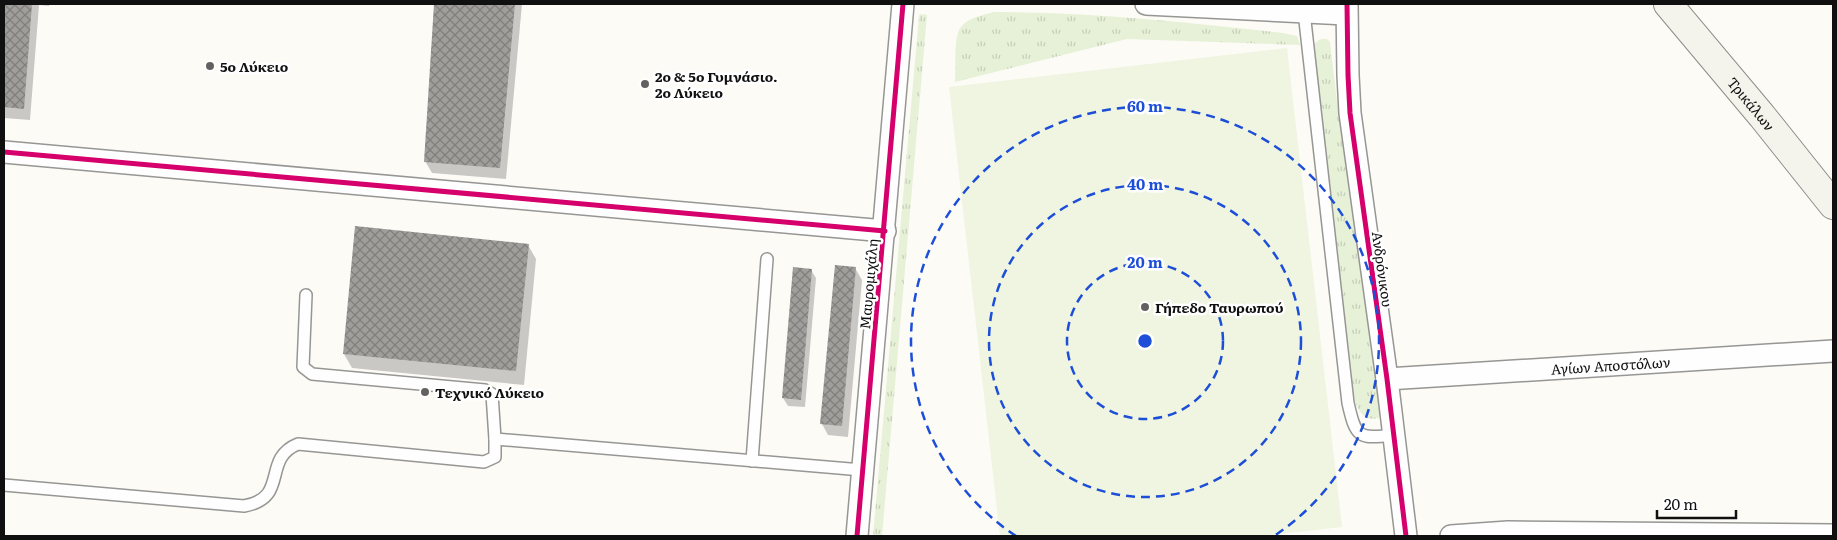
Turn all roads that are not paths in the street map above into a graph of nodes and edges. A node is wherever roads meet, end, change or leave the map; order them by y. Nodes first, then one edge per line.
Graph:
1 (903, 4) edge
2 (1146, 4) edge
3 (1668, 4) edge
4 (1347, 9) edge
5 (1304, 12) junction
6 (4, 152) edge
7 (1833, 205) edge
8 (885, 231) junction
9 (768, 259) dead end
10 (306, 295) dead end
11 (1833, 351) edge
12 (1387, 379) junction
13 (1394, 435) junction
14 (495, 440) junction
15 (752, 461) junction
16 (862, 470) junction
17 (4, 485) edge
18 (1833, 535) edge
19 (857, 536) edge
20 (1406, 536) edge
21 (1451, 536) edge

1 - 8 street, Μαυρομιχάλη
2 - 5 street
3 - 7 main road, Τρικάλων
4 - 5 street
4 - 12 street, Ανδρόνικου
5 - 13 lane
6 - 8 street
8 - 16 street, Μαυρομιχάλη
9 - 15 lane
10 - 14 lane
11 - 12 street, Αγίων Αποστόλων
12 - 13 street, Ανδρόνικου
13 - 20 street, Ανδρόνικου
14 - 15 lane
14 - 17 lane
15 - 16 lane
16 - 19 street, Μαυρομιχάλη
18 - 21 street

